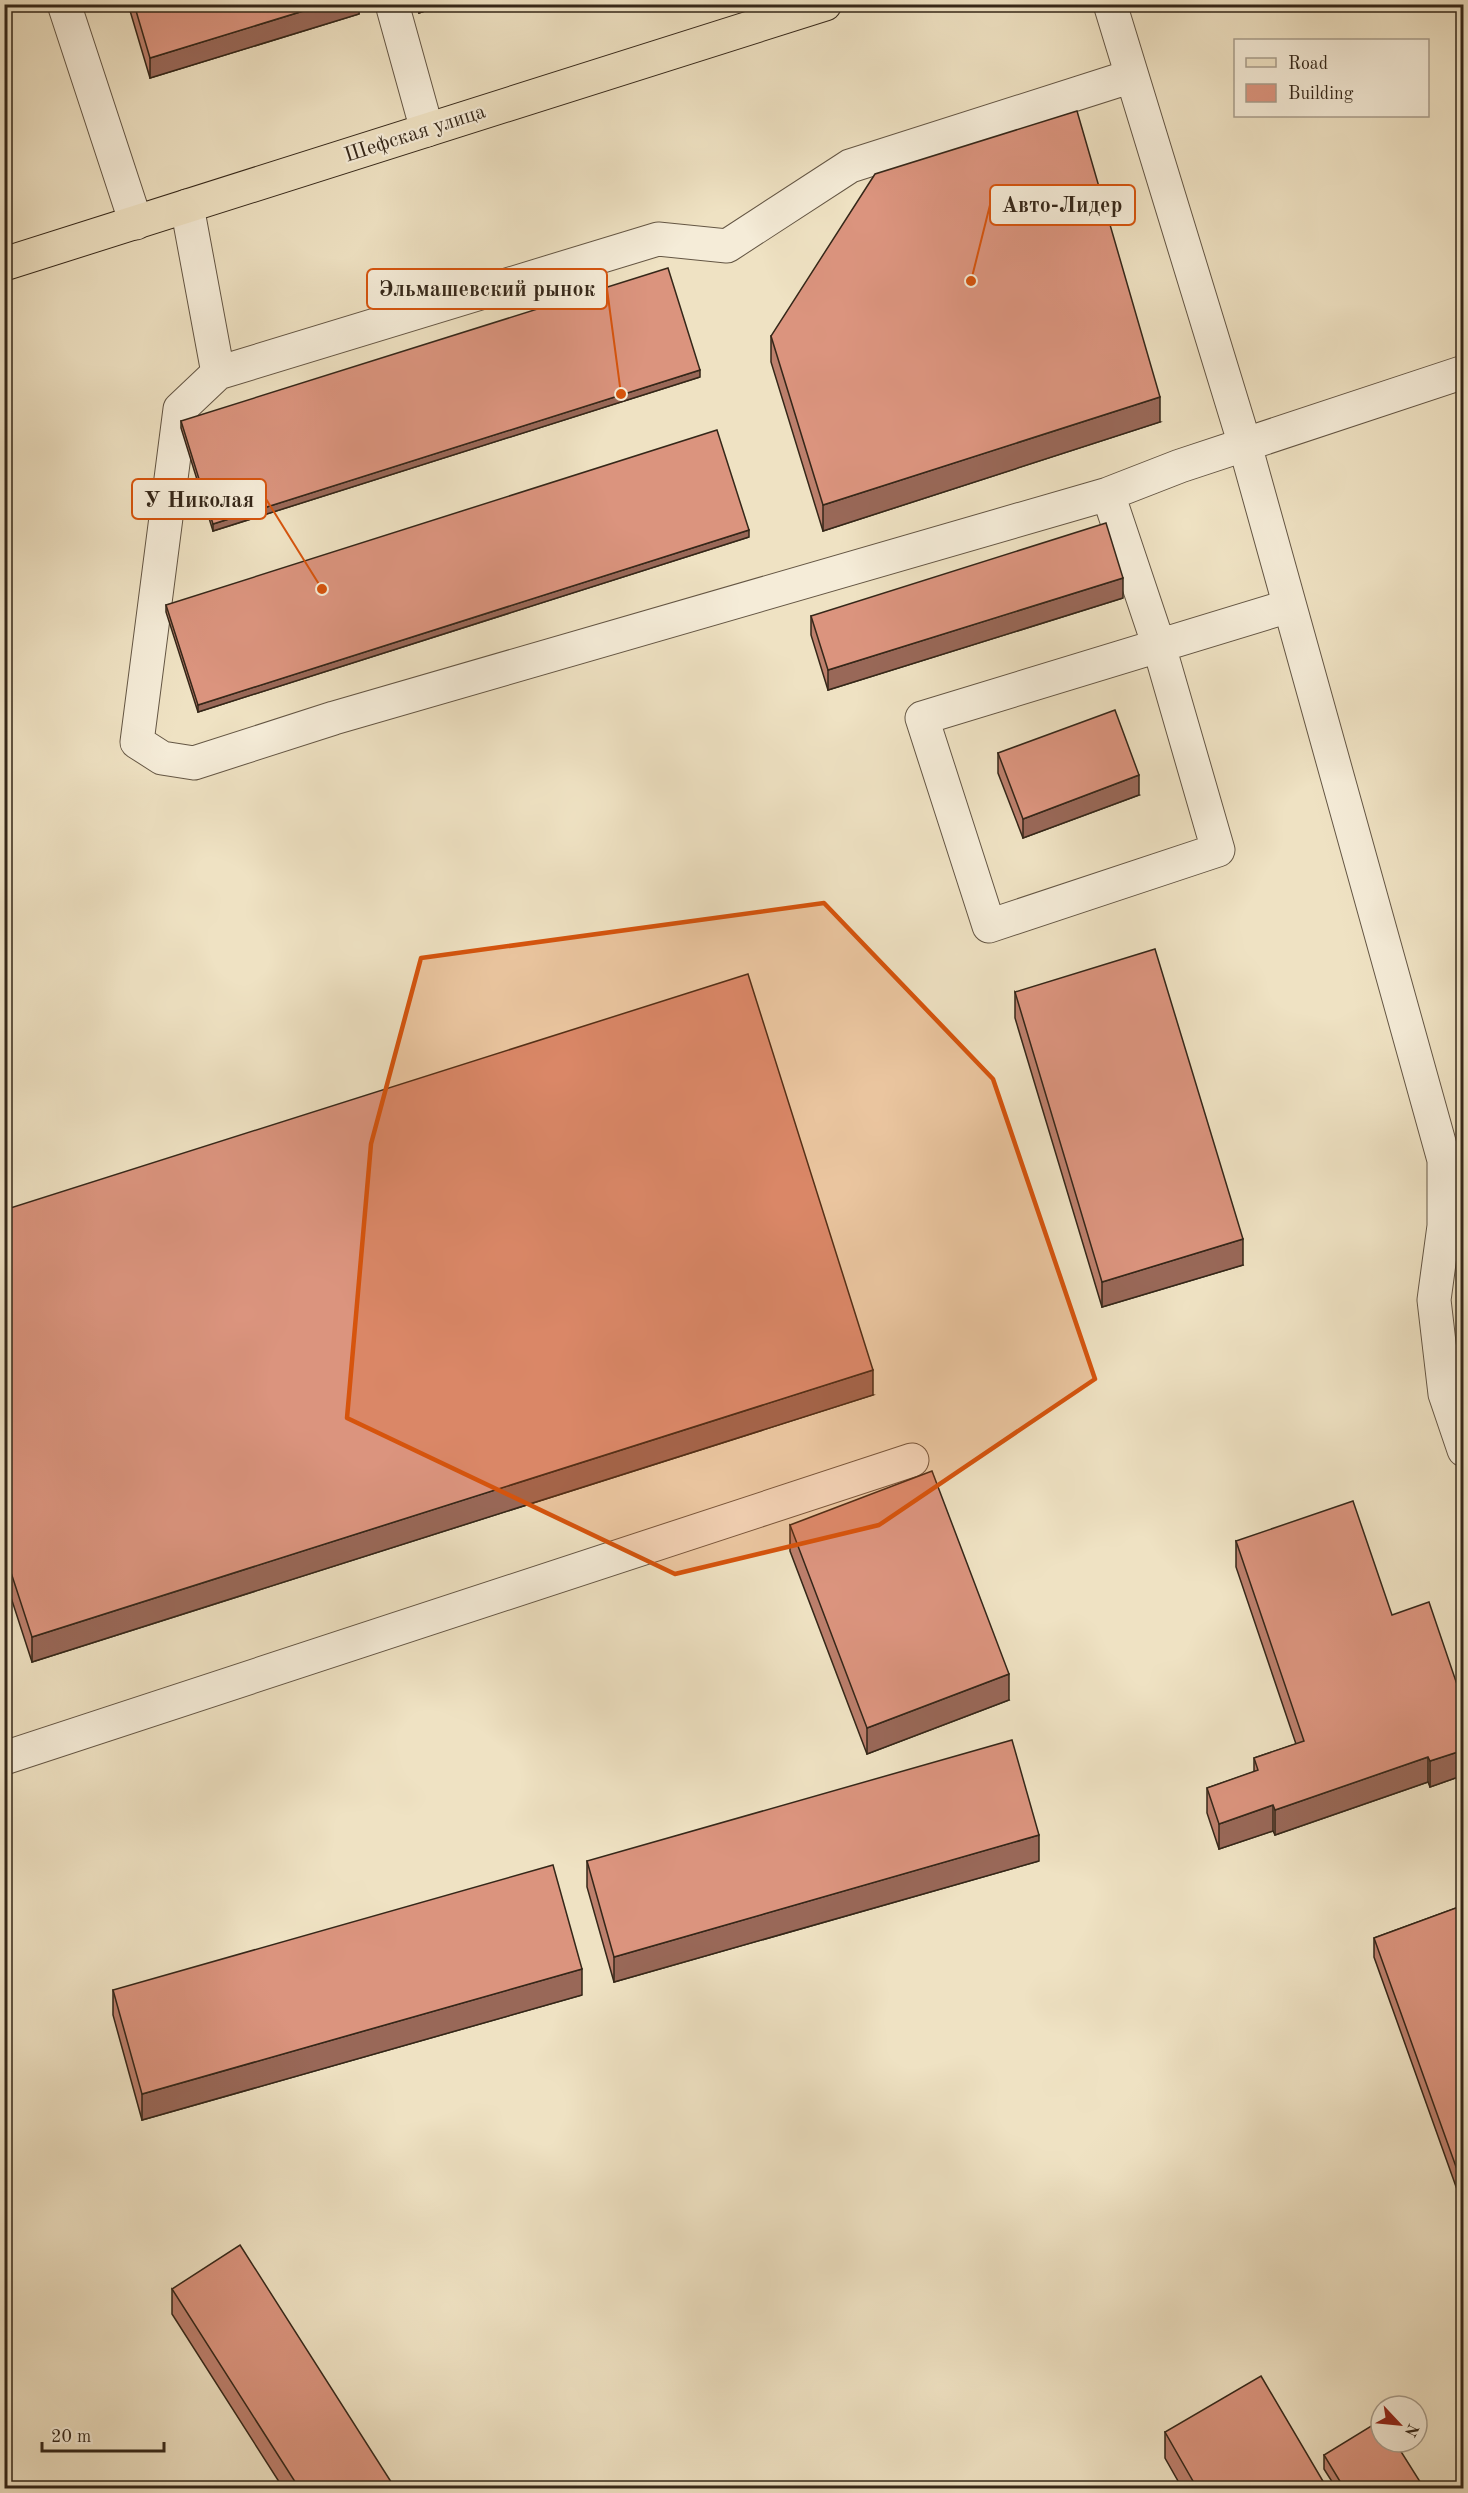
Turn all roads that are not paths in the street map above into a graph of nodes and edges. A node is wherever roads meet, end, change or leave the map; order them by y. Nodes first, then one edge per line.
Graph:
1 (64, 4) edge
2 (392, 4) edge
3 (825, 4) edge
4 (1110, 4) edge
5 (1132, 76) junction
6 (427, 130) junction
7 (187, 206) junction
8 (136, 223) junction
9 (4, 264) edge
10 (1464, 372) edge
11 (218, 373) junction
12 (1245, 445) junction
13 (1108, 494) junction
14 (1289, 606) junction
15 (1159, 646) junction
16 (1464, 1450) edge
17 (912, 1460) dead end
18 (4, 1758) edge

1 - 8 lane
2 - 6 lane
3 - 6 main road, Шефская улица
4 - 5 lane
5 - 11 lane
5 - 12 lane
6 - 7 main road, Шефская улица
7 - 8 main road, Шефская улица
7 - 11 lane
8 - 9 main road, Шефская улица
10 - 12 lane
11 - 13 lane
12 - 13 lane
12 - 14 lane
13 - 15 lane
14 - 15 lane
14 - 16 lane
15 - 15 lane
17 - 18 lane

